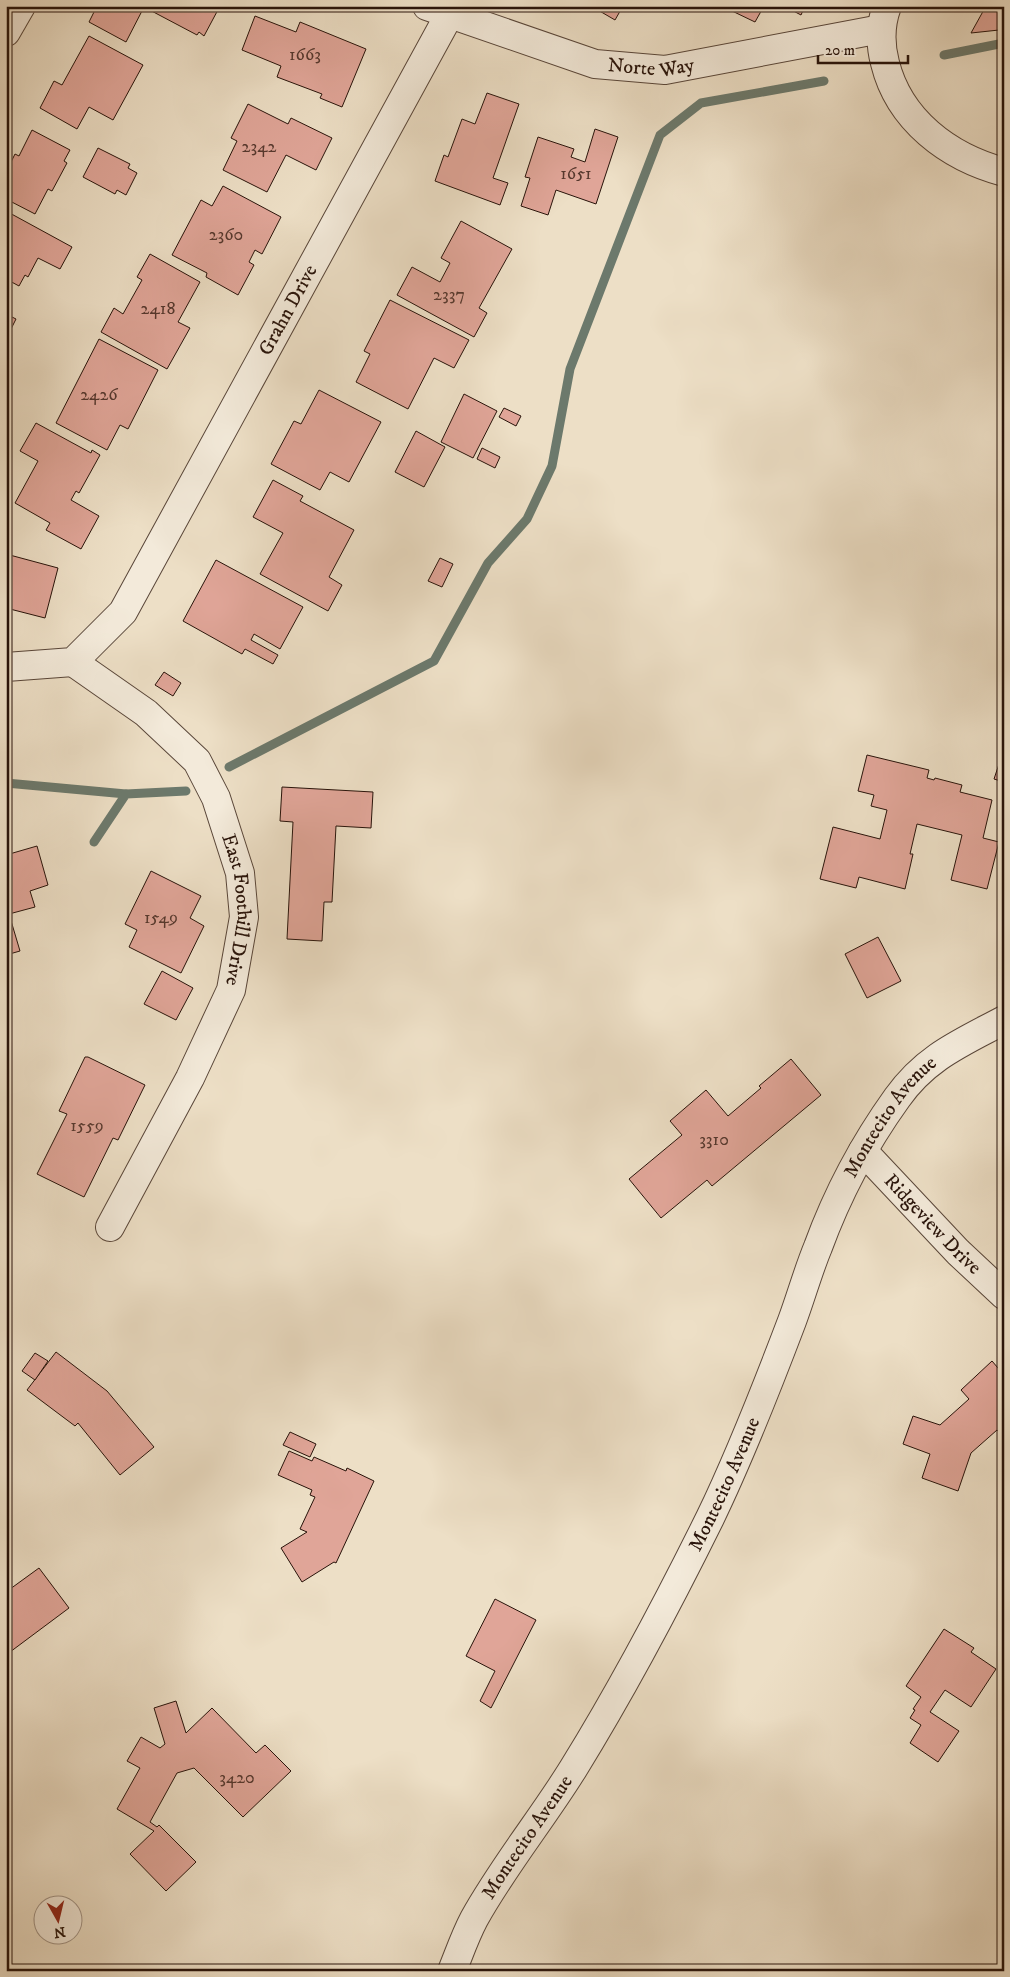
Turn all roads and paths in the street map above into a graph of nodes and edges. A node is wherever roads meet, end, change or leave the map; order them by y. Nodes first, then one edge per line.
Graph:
1 (21, 6) edge
2 (443, 9) edge
3 (884, 18) edge
4 (6, 32) edge
5 (1004, 172) edge
6 (73, 662) junction
7 (6, 667) edge
8 (1004, 1020) edge
9 (863, 1151) junction
10 (110, 1227) dead end
11 (1004, 1295) edge
12 (452, 1971) edge

1 - 4 street
2 - 3 street, Norte Way
2 - 6 street, Grahn Drive
3 - 5 street
6 - 7 street
6 - 10 street, East Foothill Drive
8 - 9 street, Montecito Avenue
9 - 11 street, Ridgeview Drive
9 - 12 street, Montecito Avenue

